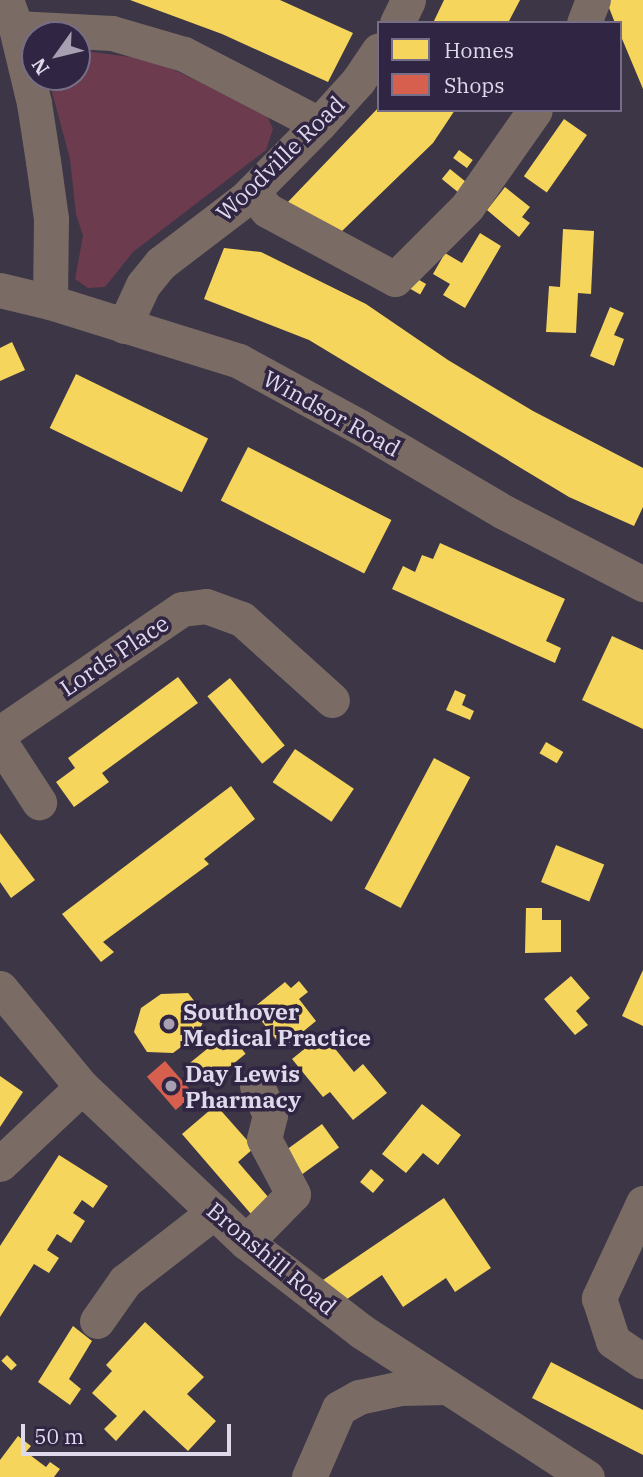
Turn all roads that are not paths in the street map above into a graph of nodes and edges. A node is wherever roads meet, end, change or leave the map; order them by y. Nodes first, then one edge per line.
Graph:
1 (408, 0) edge
2 (593, 0) edge
3 (11, 14) edge
4 (398, 21) edge
5 (584, 21) edge
6 (377, 53) edge
7 (534, 112) edge
8 (319, 124) junction
9 (252, 192) junction
10 (0, 290) edge
11 (50, 302) junction
12 (124, 326) junction
13 (643, 584) edge
14 (332, 700) dead end
15 (0, 733) edge
16 (0, 742) edge
17 (39, 803) dead end
18 (0, 988) edge
19 (257, 1086) dead end
20 (82, 1087) junction
21 (0, 1164) edge
22 (643, 1203) edge
23 (214, 1212) junction
24 (246, 1242) junction
25 (97, 1321) dead end
26 (643, 1361) edge
27 (447, 1387) junction
28 (309, 1477) edge
29 (587, 1477) edge

1 - 4 street
2 - 5 street
3 - 8 street
3 - 11 street
6 - 8 street, Woodville Road
7 - 9 street
8 - 9 street, Woodville Road
9 - 12 street, Woodville Road
10 - 11 street, Windsor Road
11 - 12 street, Windsor Road
12 - 13 street, Windsor Road
14 - 15 street, Lords Place
16 - 17 street
18 - 20 street, Bronshill Road
19 - 24 street
20 - 21 street
20 - 23 street, Bronshill Road
22 - 26 street
23 - 24 street, Bronshill Road
23 - 25 street
24 - 27 street, Bronshill Road
27 - 28 street
27 - 29 street, Bronshill Road

